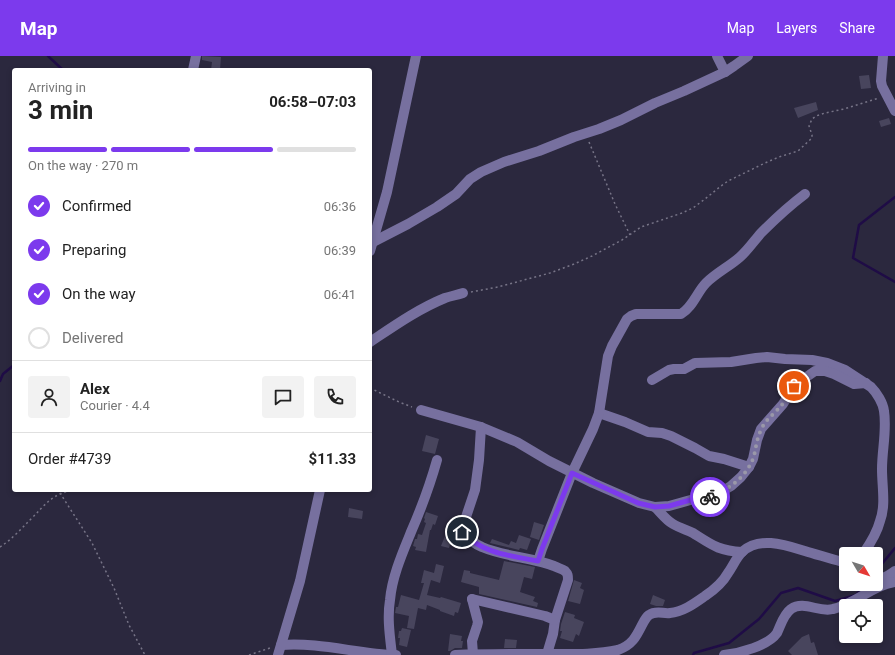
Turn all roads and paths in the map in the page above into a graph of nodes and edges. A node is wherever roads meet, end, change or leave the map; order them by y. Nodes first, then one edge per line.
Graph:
1 (196, 56) edge
2 (416, 56) edge
3 (716, 56) edge
4 (748, 56) edge
5 (883, 56) edge
6 (193, 68) edge
7 (725, 72) junction
8 (886, 96) junction
9 (895, 111) edge
10 (586, 133) junction
11 (805, 194) dead end
12 (630, 235) junction
13 (372, 244) edge
14 (372, 246) edge
15 (463, 293) joint
16 (372, 341) edge
17 (652, 380) dead end
18 (866, 383) junction
19 (372, 389) edge
20 (421, 410) joint
21 (599, 413) junction
22 (481, 426) junction
23 (437, 460) dead end
24 (749, 467) junction
25 (572, 473) junction
26 (66, 492) edge
27 (320, 492) edge
28 (60, 493) junction
29 (655, 507) junction
30 (0, 547) edge
31 (867, 547) edge
32 (742, 552) junction
33 (538, 561) junction
34 (839, 561) edge
35 (895, 571) edge
36 (883, 578) edge
37 (895, 582) edge
38 (556, 620) junction
39 (282, 645) junction
40 (473, 654) edge
41 (547, 654) junction
42 (602, 654) edge
43 (145, 655) edge
44 (249, 655) edge
45 (278, 655) edge
46 (392, 655) edge
47 (396, 655) edge
48 (455, 655) edge
49 (486, 655) edge
50 (532, 655) edge
51 (568, 655) edge
52 (724, 655) edge

1 - 6 street
2 - 13 street
3 - 7 street
4 - 7 street
5 - 8 street
7 - 10 street
8 - 9 street
8 - 12 path
10 - 12 path
10 - 14 street
11 - 21 street
12 - 15 path
15 - 16 street
17 - 18 street
18 - 24 street
18 - 31 street
19 - 20 path
20 - 22 street
21 - 24 street
21 - 25 street
22 - 25 street
22 - 33 street
23 - 46 street
24 - 29 street
25 - 29 street
25 - 33 street
26 - 28 path
27 - 39 street
28 - 30 path
28 - 43 path
29 - 32 street
32 - 34 street
32 - 42 street
33 - 38 street
35 - 36 street
37 - 52 street
38 - 40 street
38 - 41 street
39 - 44 path
39 - 45 street
39 - 46 street
40 - 48 street
40 - 49 street
41 - 50 street
41 - 51 street
42 - 51 street
46 - 47 street
49 - 50 street

